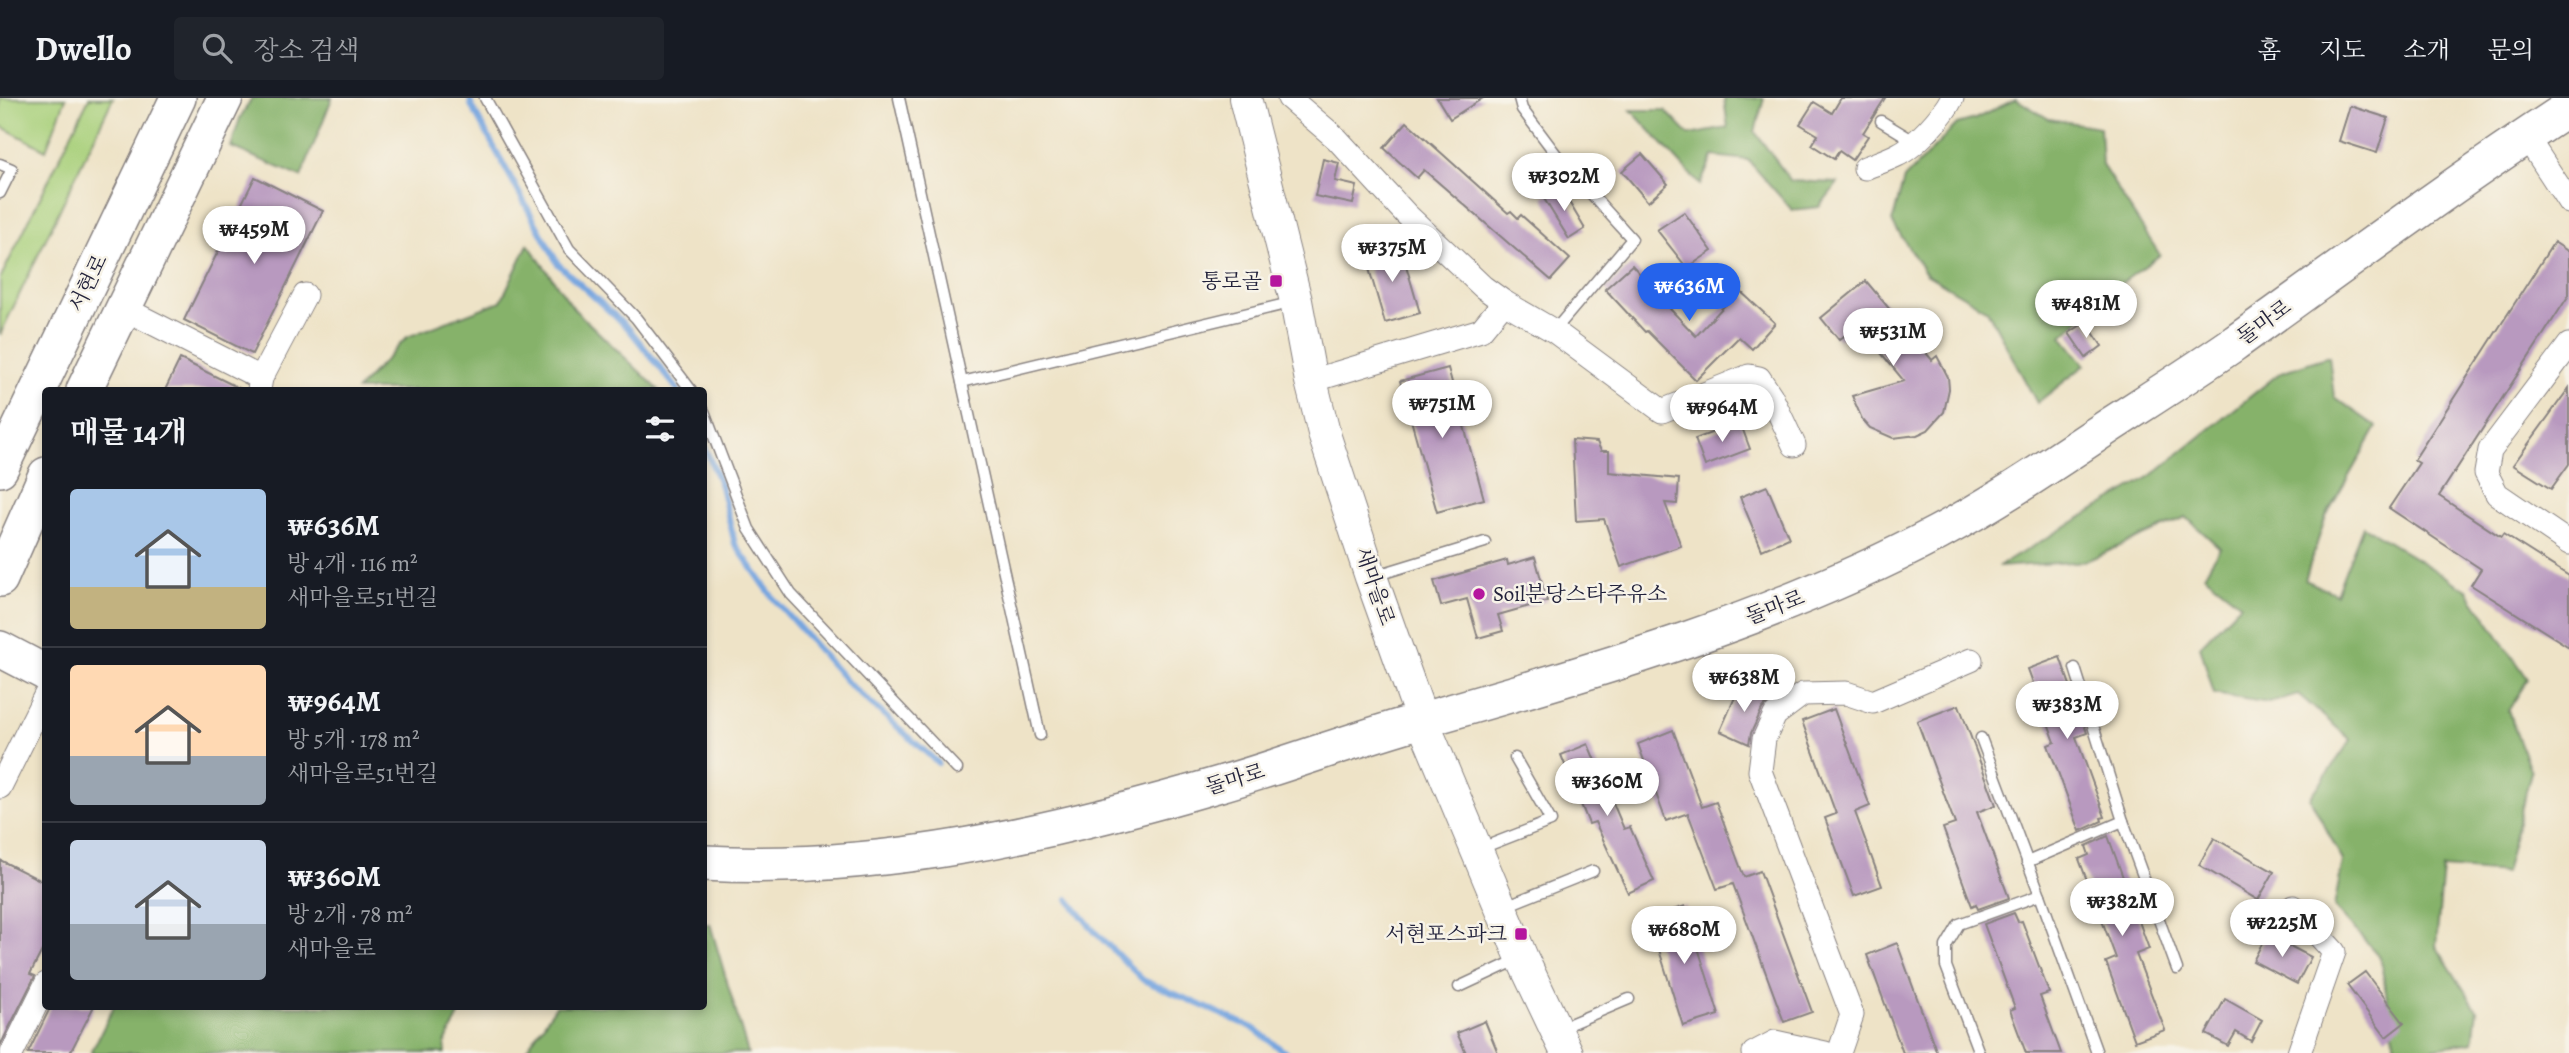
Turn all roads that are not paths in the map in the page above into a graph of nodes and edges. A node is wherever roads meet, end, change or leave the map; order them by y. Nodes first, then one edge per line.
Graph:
1 (178, 98) edge
2 (225, 98) edge
3 (485, 98) edge
4 (899, 98) edge
5 (1245, 98) edge
6 (1289, 98) edge
7 (1519, 98) edge
8 (1946, 101) edge
9 (2569, 108) edge
10 (1881, 121) dead end
11 (2526, 136) junction
12 (1914, 141) junction
13 (0, 163) edge
14 (1865, 168) dead end
15 (0, 193) edge
16 (2569, 202) edge
17 (305, 295) dead end
18 (1296, 301) junction
19 (1504, 302) junction
20 (123, 308) junction
21 (1555, 331) junction
22 (2569, 345) edge
23 (1311, 381) junction
24 (962, 382) junction
25 (260, 384) edge
26 (85, 387) edge
27 (689, 387) edge
28 (707, 419) edge
29 (1794, 445) dead end
30 (0, 469) edge
31 (42, 484) edge
32 (1485, 542) dead end
33 (2569, 543) edge
34 (1371, 577) junction
35 (0, 579) edge
36 (0, 649) edge
37 (1971, 660) dead end
38 (2075, 668) dead end
39 (42, 671) edge
40 (42, 702) edge
41 (1422, 720) junction
42 (1040, 735) dead end
43 (1981, 738) dead end
44 (1515, 758) dead end
45 (957, 769) dead end
46 (0, 787) edge
47 (2123, 821) junction
48 (1476, 850) junction
49 (2027, 862) junction
50 (707, 863) edge
51 (1592, 871) dead end
52 (2040, 895) junction
53 (2292, 906) dead end
54 (1501, 908) junction
55 (1522, 958) junction
56 (2177, 969) dead end
57 (1459, 987) dead end
58 (42, 992) edge
59 (1629, 999) dead end
60 (1562, 1041) edge
61 (12, 1053) edge
62 (1754, 1053) edge
63 (1825, 1053) edge
64 (1839, 1053) edge
65 (1979, 1053) edge
66 (2097, 1053) edge
67 (2299, 1053) edge

1 - 30 main road, 서현로
2 - 20 main road, 서현로
3 - 27 lane
4 - 24 lane
5 - 18 street, 새마을로
6 - 19 street
7 - 21 lane
8 - 12 street
9 - 11 main road, 돌마로
10 - 12 lane
11 - 16 street
11 - 41 main road, 돌마로
12 - 14 street
13 - 15 lane
17 - 25 street
18 - 23 street, 새마을로
18 - 24 lane
19 - 21 street
19 - 23 street
20 - 25 street
20 - 26 main road, 서현로
21 - 29 street
22 - 33 street
23 - 34 street, 새마을로
24 - 42 lane
28 - 45 lane
31 - 35 main road
32 - 34 lane
34 - 41 street, 새마을로
36 - 39 main road
37 - 64 street
38 - 47 lane
40 - 46 street
41 - 48 street, 새마을로
41 - 50 main road, 돌마로
43 - 49 lane
44 - 48 lane
47 - 49 lane
47 - 56 lane
48 - 54 street, 새마을로
49 - 52 lane
51 - 54 lane
52 - 65 lane
52 - 66 lane
53 - 67 street
54 - 55 street, 새마을로
55 - 57 lane
55 - 60 street, 새마을로
58 - 61 street
59 - 60 lane
62 - 63 street

